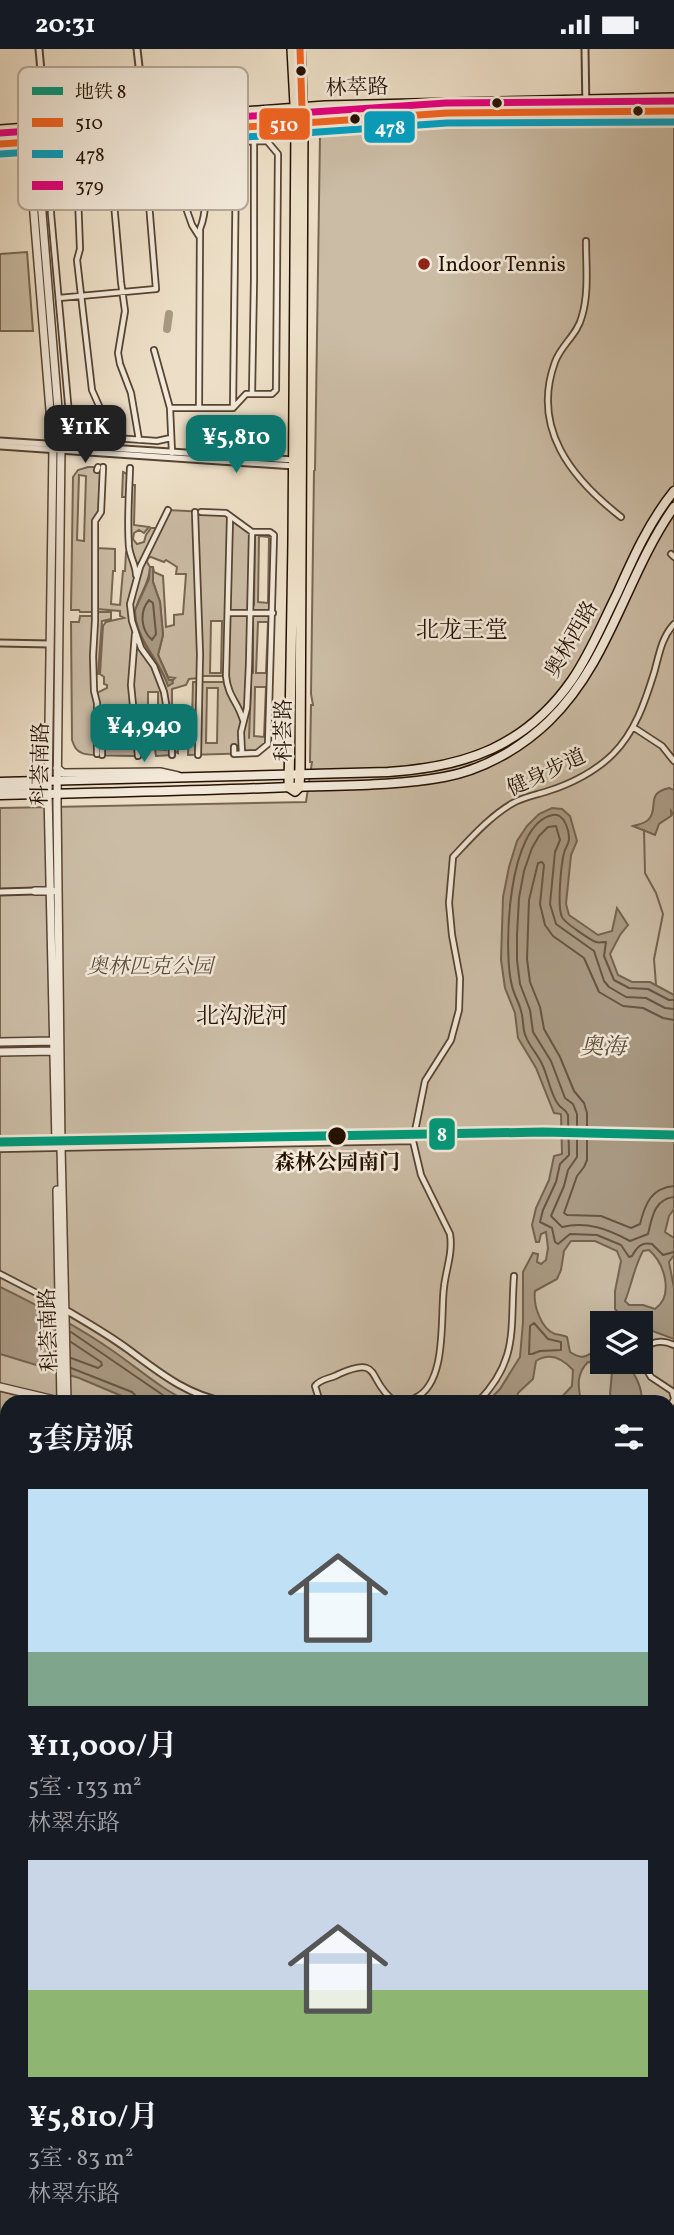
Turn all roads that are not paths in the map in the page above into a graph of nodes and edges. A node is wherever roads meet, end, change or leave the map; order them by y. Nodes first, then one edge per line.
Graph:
1 (39, 49) edge
2 (137, 49) edge
3 (292, 49) edge
4 (300, 49) edge
5 (585, 49) edge
6 (41, 67) edge
7 (139, 67) edge
8 (674, 98) edge
9 (586, 99) junction
10 (325, 106) junction
11 (299, 109) junction
12 (276, 111) junction
13 (674, 111) edge
14 (586, 112) junction
15 (248, 113) edge
16 (326, 121) junction
17 (300, 123) junction
18 (277, 125) junction
19 (248, 127) edge
20 (4, 130) edge
21 (248, 141) edge
22 (254, 141) junction
23 (5, 144) edge
24 (38, 210) edge
25 (51, 210) edge
26 (78, 210) edge
27 (115, 210) edge
28 (150, 210) edge
29 (186, 210) edge
30 (204, 210) edge
31 (235, 210) edge
32 (200, 237) junction
33 (586, 241) dead end
34 (123, 291) junction
35 (59, 298) junction
36 (154, 350) dead end
37 (252, 394) junction
38 (170, 408) junction
39 (199, 408) junction
40 (233, 408) junction
41 (102, 437) junction
42 (171, 438) junction
43 (139, 440) junction
44 (0, 444) edge
45 (57, 447) junction
46 (172, 453) junction
47 (298, 463) junction
48 (100, 468) dead end
49 (130, 468) dead end
50 (674, 491) edge
51 (674, 507) edge
52 (168, 510) dead end
53 (230, 516) junction
54 (621, 517) dead end
55 (252, 532) junction
56 (136, 577) junction
57 (250, 611) junction
58 (229, 613) junction
59 (273, 613) junction
60 (674, 624) edge
61 (135, 630) junction
62 (0, 643) edge
63 (50, 644) junction
64 (49, 705) junction
65 (244, 723) junction
66 (633, 727) junction
67 (102, 747) dead end
68 (234, 747) dead end
69 (53, 749) junction
70 (242, 753) junction
71 (172, 755) dead end
72 (198, 755) dead end
73 (138, 756) dead end
74 (674, 761) edge
75 (57, 768) junction
76 (300, 774) junction
77 (289, 775) junction
78 (182, 777) junction
79 (74, 780) junction
80 (36, 781) junction
81 (52, 781) junction
82 (0, 782) edge
83 (294, 787) junction
84 (0, 788) edge
85 (0, 795) edge
86 (51, 797) junction
87 (55, 890) junction
88 (35, 891) joint
89 (0, 892) edge
90 (56, 1041) junction
91 (0, 1042) edge
92 (56, 1051) junction
93 (0, 1052) edge
94 (413, 1141) junction
95 (59, 1147) junction
96 (0, 1149) edge
97 (0, 1274) edge
98 (514, 1276) dead end
99 (61, 1312) junction
100 (653, 1342) edge
101 (674, 1345) edge
102 (649, 1374) edge
103 (0, 1390) edge
104 (18, 1395) edge
105 (26, 1395) edge
106 (63, 1395) edge
107 (202, 1395) edge
108 (318, 1395) edge
109 (387, 1395) edge
110 (418, 1395) edge
111 (485, 1395) edge
112 (673, 1395) edge

1 - 6 street
2 - 7 street
3 - 11 main road, 科荟路
4 - 11 main road, 科荟路
5 - 9 street
8 - 9 main road, 林萃路
9 - 10 main road, 林萃路
9 - 14 street
10 - 11 main road, 林萃路
10 - 16 main road
11 - 12 main road, 林萃路
11 - 17 main road, 科荟路
12 - 15 main road, 林萃路
12 - 18 main road
13 - 14 main road, 林萃路
14 - 16 main road, 林萃路
16 - 17 main road, 林萃路
17 - 18 main road, 林萃路
17 - 47 main road, 科荟路
18 - 19 main road, 林萃路
20 - 23 main road
21 - 22 street
22 - 37 street
22 - 37 street
24 - 45 street, 科荟南路
25 - 35 street
26 - 41 street
27 - 34 street
28 - 34 street
29 - 32 street
30 - 32 street
31 - 40 street
32 - 39 street
33 - 54 street
34 - 35 street
34 - 43 street
35 - 41 street
36 - 38 street
37 - 40 street
38 - 39 street
38 - 42 street
39 - 40 street
41 - 43 street
42 - 43 street
42 - 46 street
44 - 45 street
45 - 46 street
45 - 47 street
45 - 63 street, 科荟南路
45 - 69 street, 科荟南路
46 - 47 street
47 - 76 main road, 科荟路
47 - 77 main road, 科荟路
48 - 67 street
49 - 56 street
50 - 76 main road, 奥林西路
51 - 83 main road, 奥林西路
52 - 56 street
53 - 55 street
53 - 58 street
53 - 72 street
55 - 57 street
55 - 59 street
56 - 61 street
57 - 58 street
57 - 59 street
57 - 65 street
58 - 65 street
59 - 70 street
60 - 66 street, 健身步道
61 - 71 street
61 - 73 street
62 - 63 street
63 - 64 street, 科荟南路
64 - 69 street, 科荟南路
64 - 80 street
65 - 70 street
66 - 74 street
66 - 94 street, 健身步道
68 - 70 street
69 - 75 street, 科荟南路
69 - 81 street, 科荟南路
75 - 78 street
75 - 81 street, 科荟南路
75 - 84 street
76 - 77 main road, 奥林西路
76 - 83 main road, 科荟路
77 - 78 main road, 奥林西路
77 - 83 main road, 科荟路
78 - 79 main road, 奥林西路
79 - 81 main road, 奥林西路
79 - 86 street
80 - 81 main road, 奥林西路
80 - 82 main road, 奥林西路
81 - 86 street, 科荟南路
83 - 86 main road, 奥林西路
85 - 86 main road, 奥林西路
86 - 87 street, 科荟南路
87 - 88 street
87 - 90 street, 科荟南路
88 - 89 street
90 - 91 street
90 - 92 street, 科荟南路
92 - 93 street
92 - 95 street, 科荟南路
94 - 95 street
94 - 110 street
95 - 96 street
95 - 99 street, 科荟南路
97 - 99 street
98 - 111 street
99 - 106 street, 科荟南路
99 - 107 street
100 - 101 street
102 - 112 street
103 - 104 street
103 - 105 street
108 - 109 street

